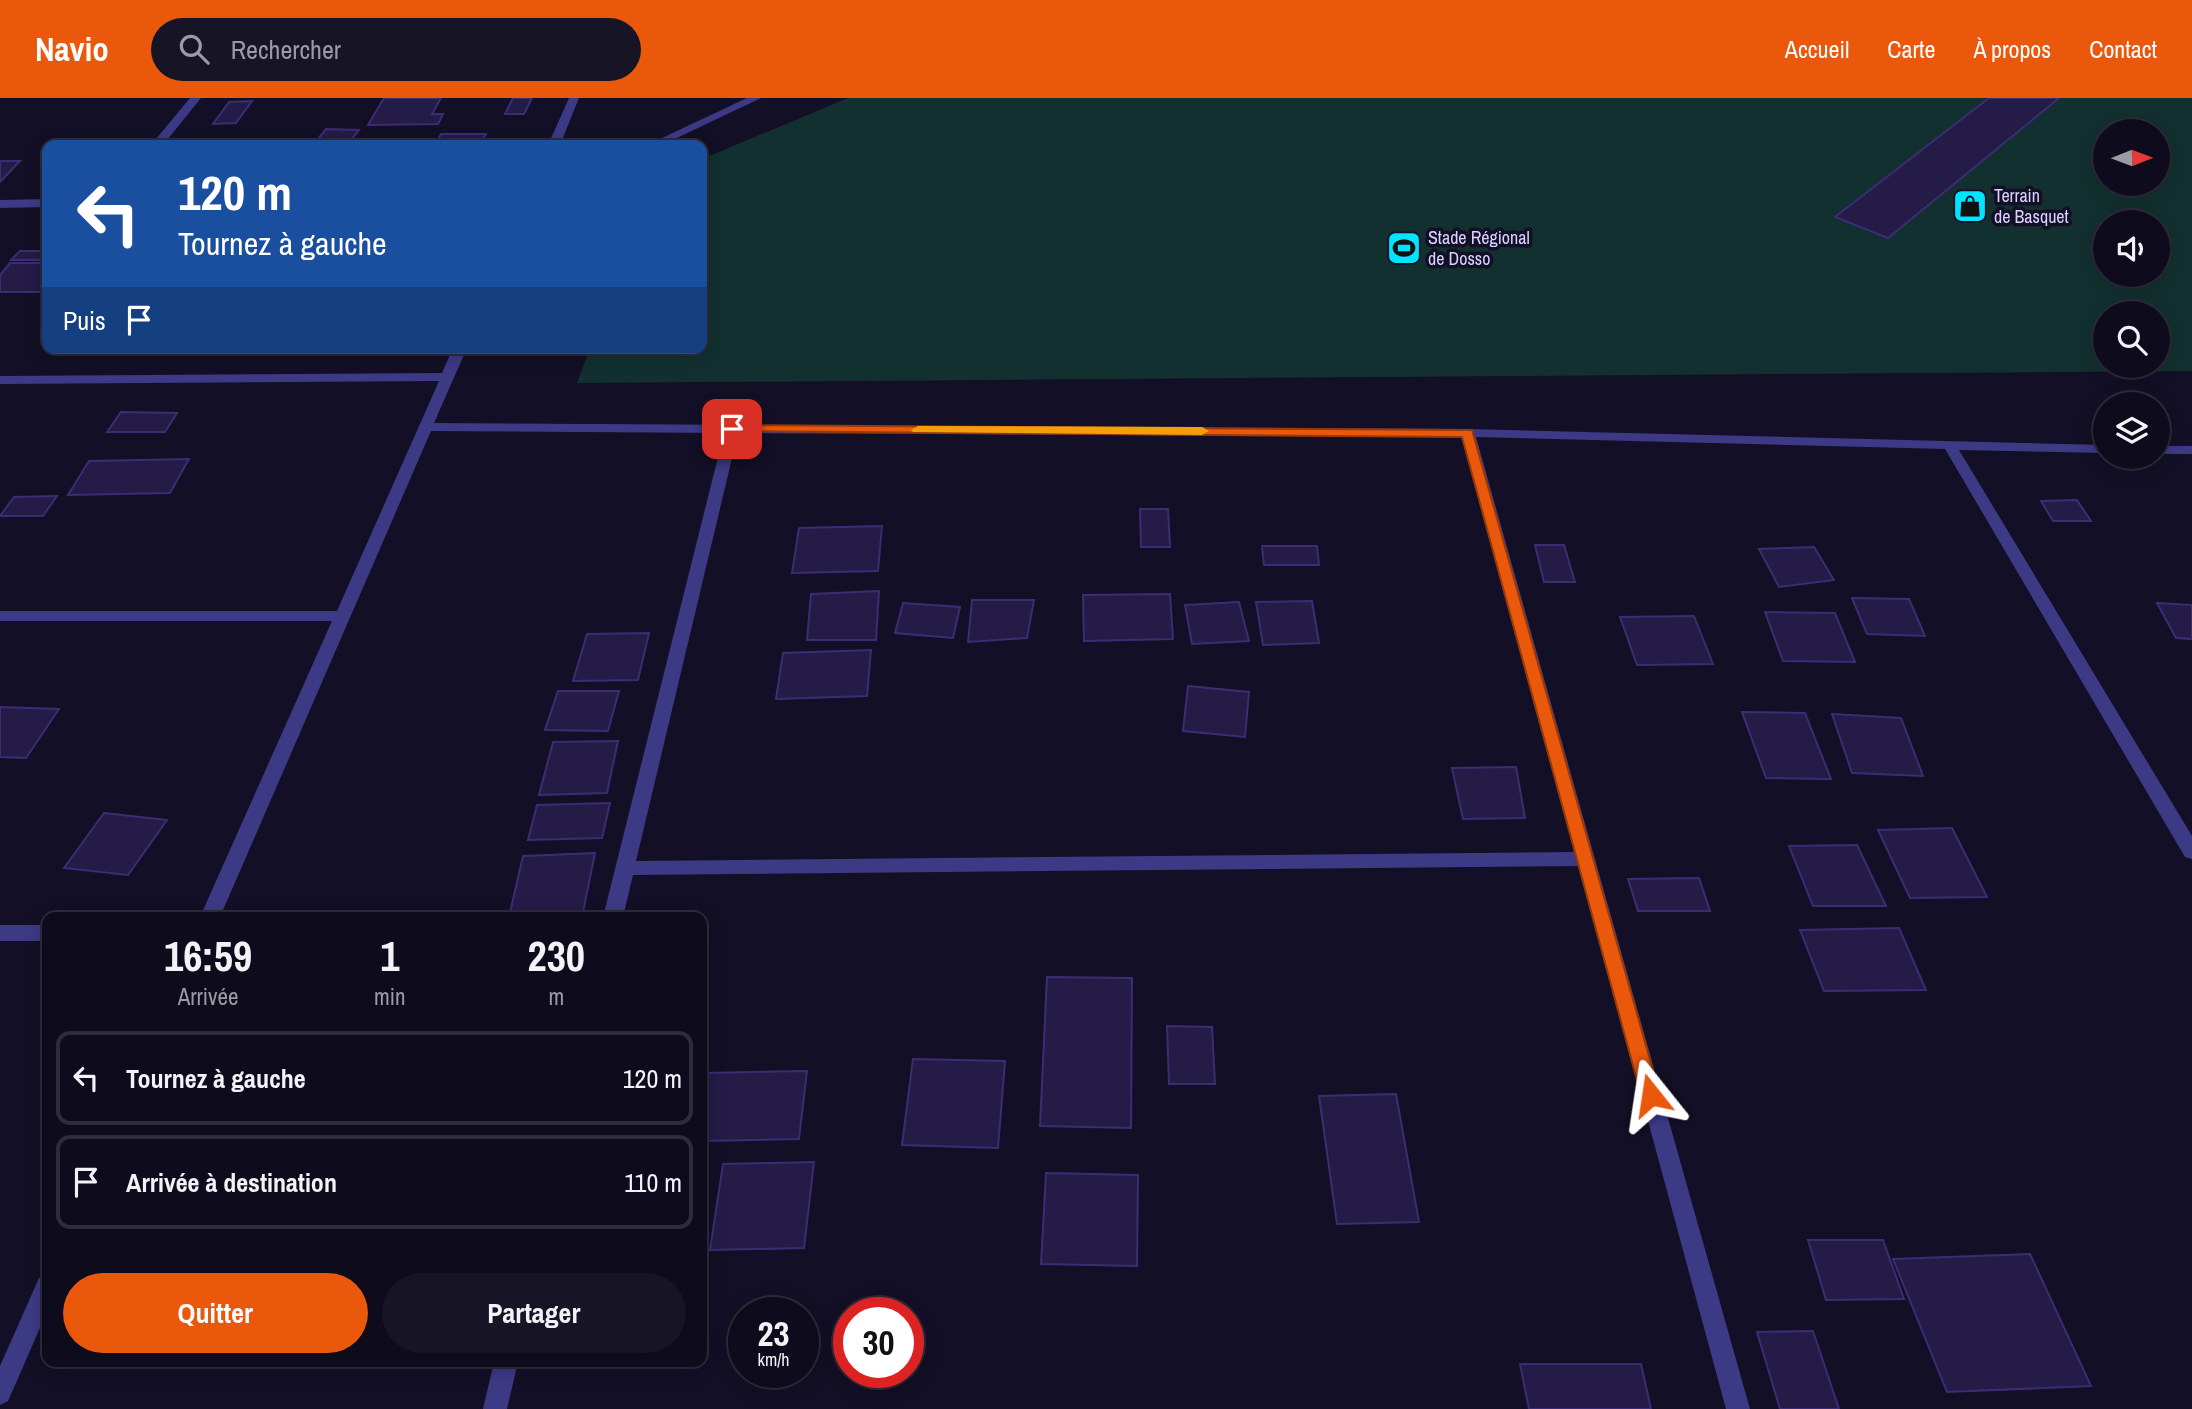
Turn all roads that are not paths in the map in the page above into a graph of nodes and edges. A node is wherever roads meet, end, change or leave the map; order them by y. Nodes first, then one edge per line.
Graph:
1 (196, 98) edge
2 (574, 98) edge
3 (756, 98) edge
4 (161, 140) edge
5 (556, 140) edge
6 (664, 140) edge
7 (42, 203) edge
8 (0, 204) edge
9 (457, 354) edge
10 (446, 377) junction
11 (0, 380) edge
12 (424, 427) junction
13 (732, 429) junction
14 (1468, 433) junction
15 (1950, 446) junction
16 (2093, 449) edge
17 (2170, 450) edge
18 (2192, 450) edge
19 (0, 616) edge
20 (341, 616) junction
21 (2192, 852) edge
22 (1586, 859) junction
23 (625, 868) junction
24 (212, 912) edge
25 (614, 912) edge
26 (0, 933) edge
27 (42, 933) edge
28 (42, 1297) edge
29 (505, 1367) edge
30 (0, 1394) edge
31 (495, 1409) edge
32 (1738, 1409) edge

1 - 4 street
2 - 5 street
3 - 6 street
7 - 8 street
9 - 10 street
10 - 11 street
10 - 12 street
12 - 13 street
12 - 20 street
13 - 14 street
13 - 23 street
14 - 15 street
14 - 22 street
15 - 16 street
15 - 21 street
17 - 18 street
19 - 20 street
20 - 24 street
22 - 23 street
22 - 32 street
23 - 25 street
26 - 27 street
28 - 30 street
29 - 31 street

